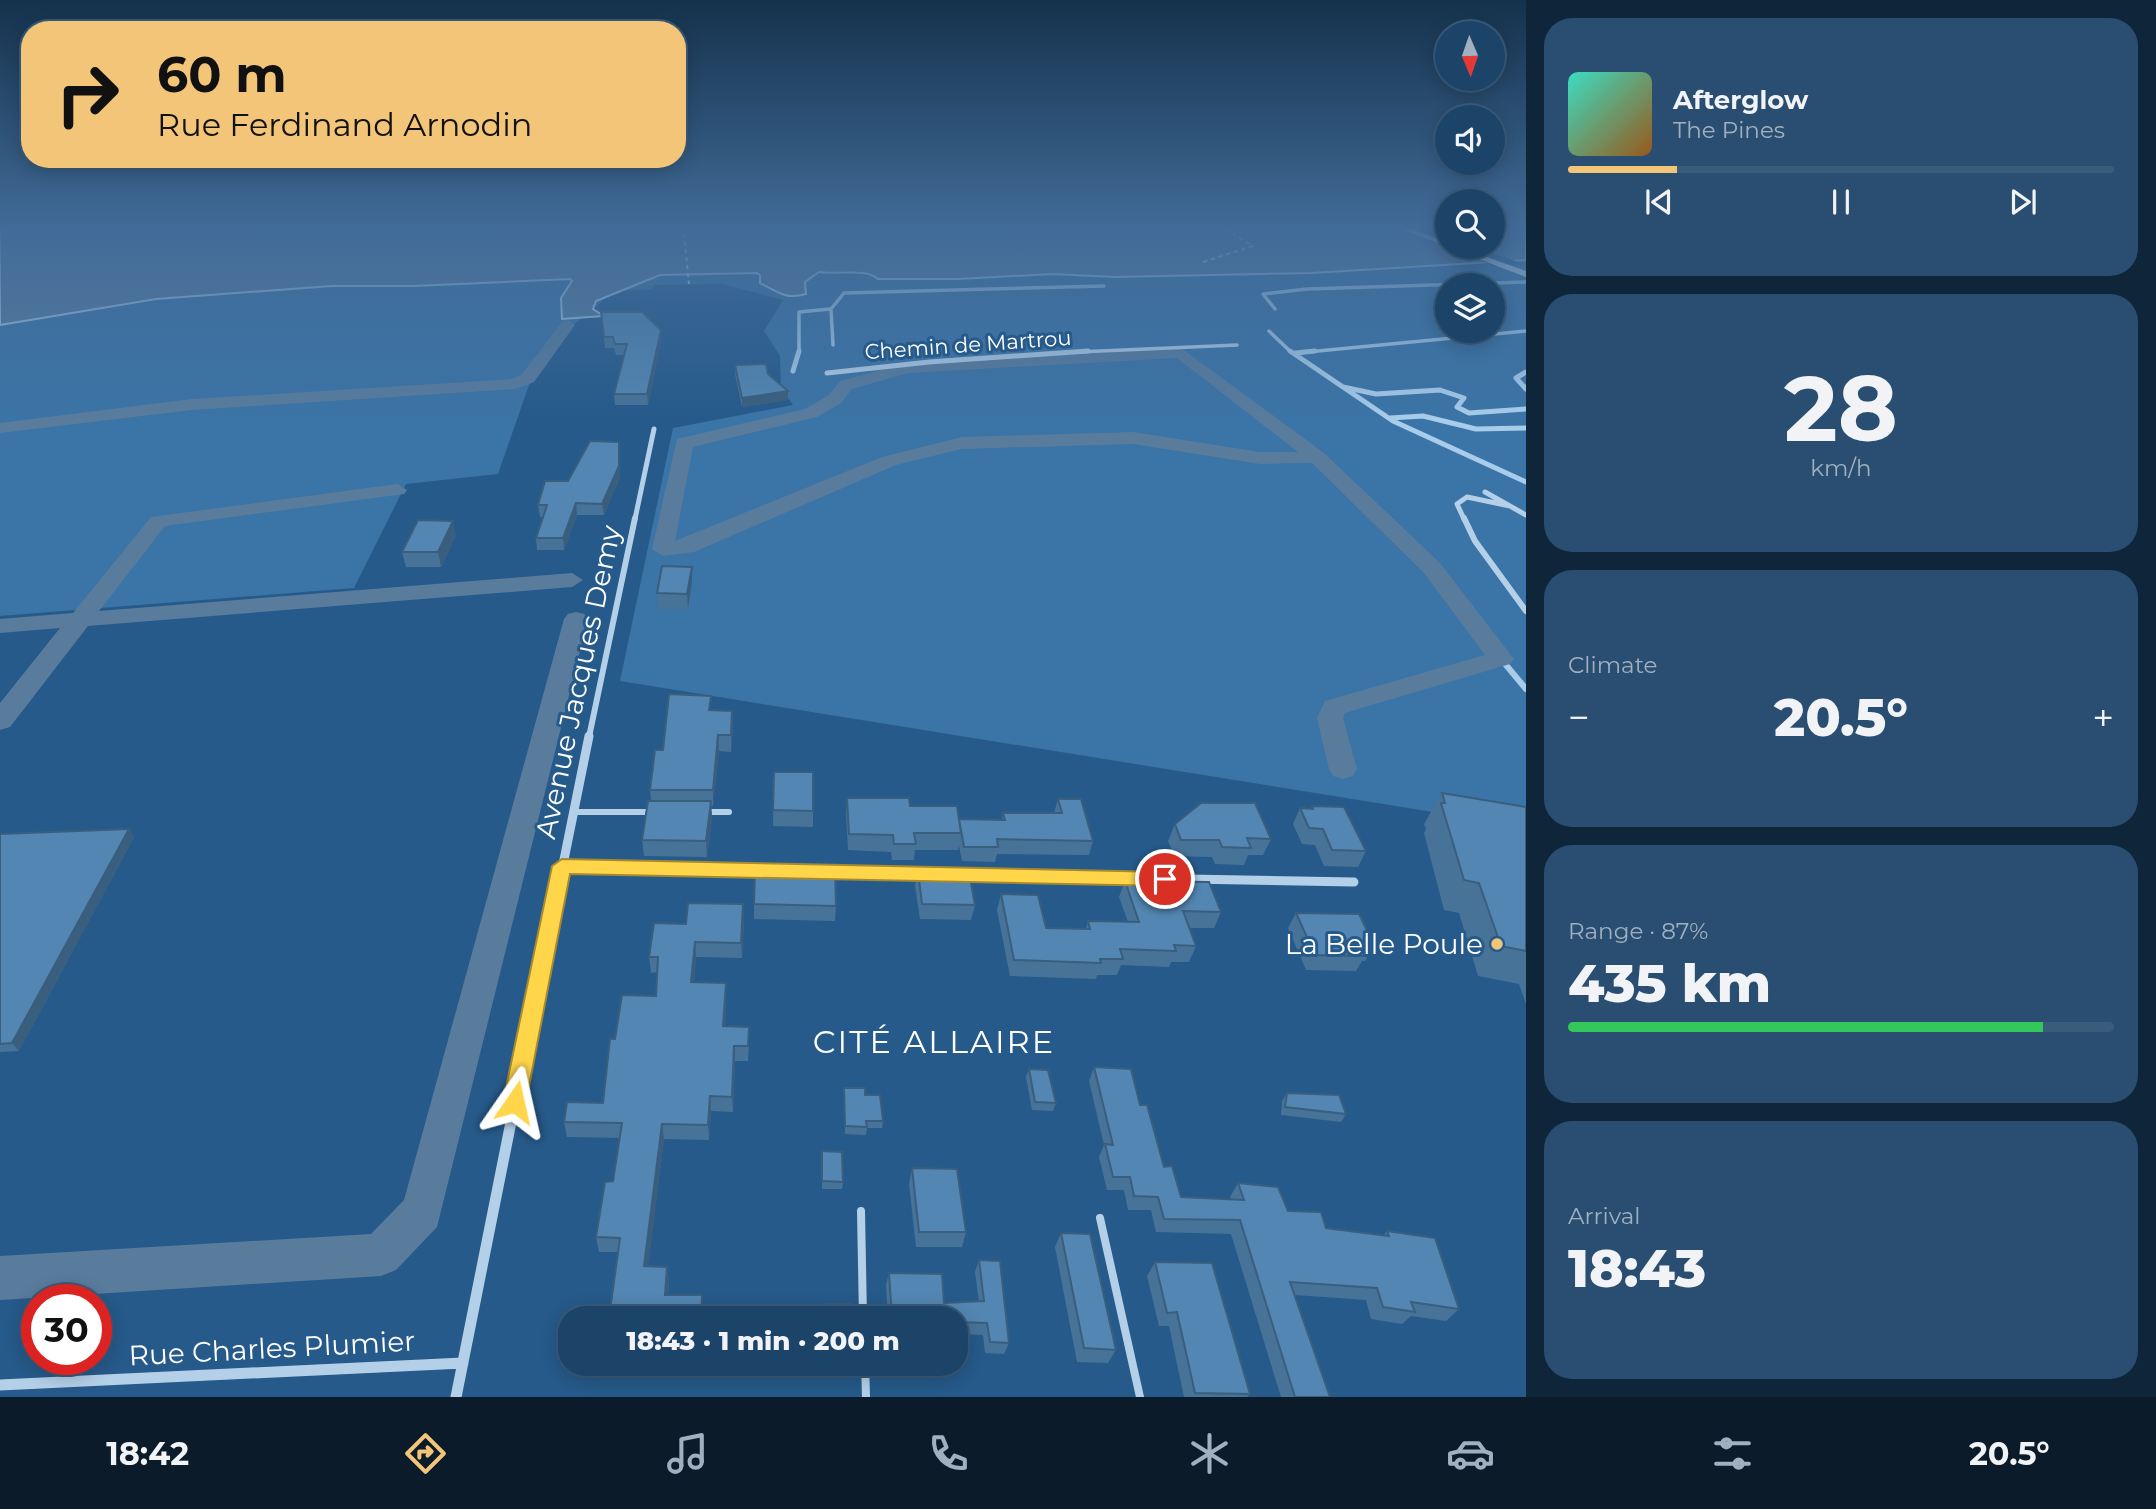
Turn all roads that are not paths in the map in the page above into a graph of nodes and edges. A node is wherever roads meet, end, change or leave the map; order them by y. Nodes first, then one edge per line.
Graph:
1 (1237, 345) dead end
2 (827, 373) dead end
3 (654, 429) dead end
4 (1485, 492) dead end
5 (1510, 506) junction
6 (1526, 515) edge
7 (1526, 611) edge
8 (573, 812) junction
9 (664, 812) edge
10 (703, 812) edge
11 (729, 812) dead end
12 (562, 866) junction
13 (770, 871) edge
14 (811, 872) edge
15 (937, 875) edge
16 (951, 875) edge
17 (1354, 883) dead end
18 (861, 1211) dead end
19 (1100, 1219) dead end
20 (863, 1306) edge
21 (463, 1363) junction
22 (865, 1376) edge
23 (0, 1385) edge
24 (456, 1397) edge
25 (866, 1397) edge
26 (1140, 1397) edge

1 - 2 street, Chemin de Martrou
3 - 8 street, Avenue Jacques Demy
4 - 5 street
5 - 6 street
5 - 7 street
8 - 9 lane
8 - 12 street, Avenue Jacques Demy
10 - 11 lane
12 - 13 street
12 - 21 street, Avenue Jacques Demy
14 - 15 street
16 - 17 street
18 - 20 lane
19 - 26 lane
21 - 23 street, Rue Charles Plumier
21 - 24 street, Avenue Jacques Demy
22 - 25 lane

